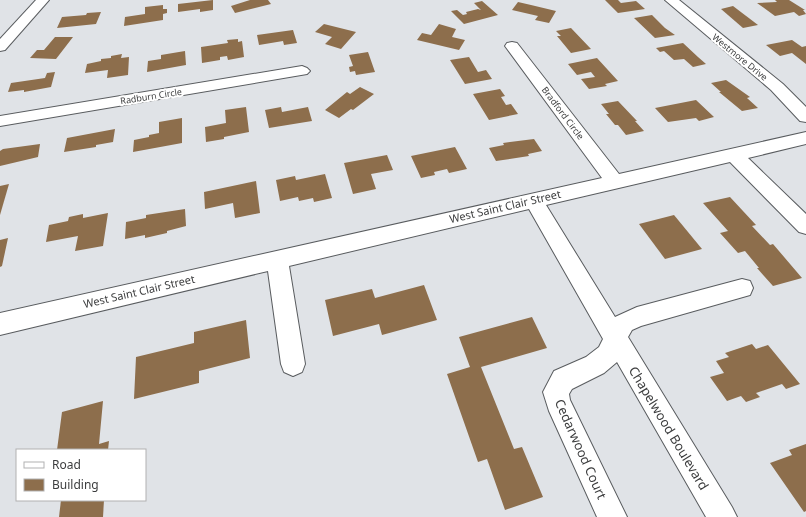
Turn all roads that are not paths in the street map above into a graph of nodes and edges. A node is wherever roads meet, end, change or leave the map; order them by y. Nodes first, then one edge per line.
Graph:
1 (42, 0) edge
2 (670, 0) edge
3 (0, 46) edge
4 (512, 46) dead end
5 (302, 71) dead end
6 (806, 118) edge
7 (0, 121) edge
8 (806, 138) edge
9 (734, 155) junction
10 (614, 181) junction
11 (533, 200) junction
12 (806, 226) edge
13 (277, 259) junction
14 (742, 288) dead end
15 (0, 324) edge
16 (616, 339) junction
17 (293, 364) dead end
18 (612, 517) edge
19 (722, 517) edge

1 - 3 street
2 - 6 street, Westmore Drive
4 - 10 street, Bradford Circle
5 - 7 street, Radburn Circle
8 - 9 street, West Saint Clair Street
9 - 10 street, West Saint Clair Street
9 - 12 street
10 - 11 street, West Saint Clair Street
11 - 13 street, West Saint Clair Street
11 - 16 street, Chapelwood Boulevard
13 - 15 street, West Saint Clair Street
13 - 17 street
14 - 16 street
16 - 18 street, Cedarwood Court
16 - 19 street, Chapelwood Boulevard

